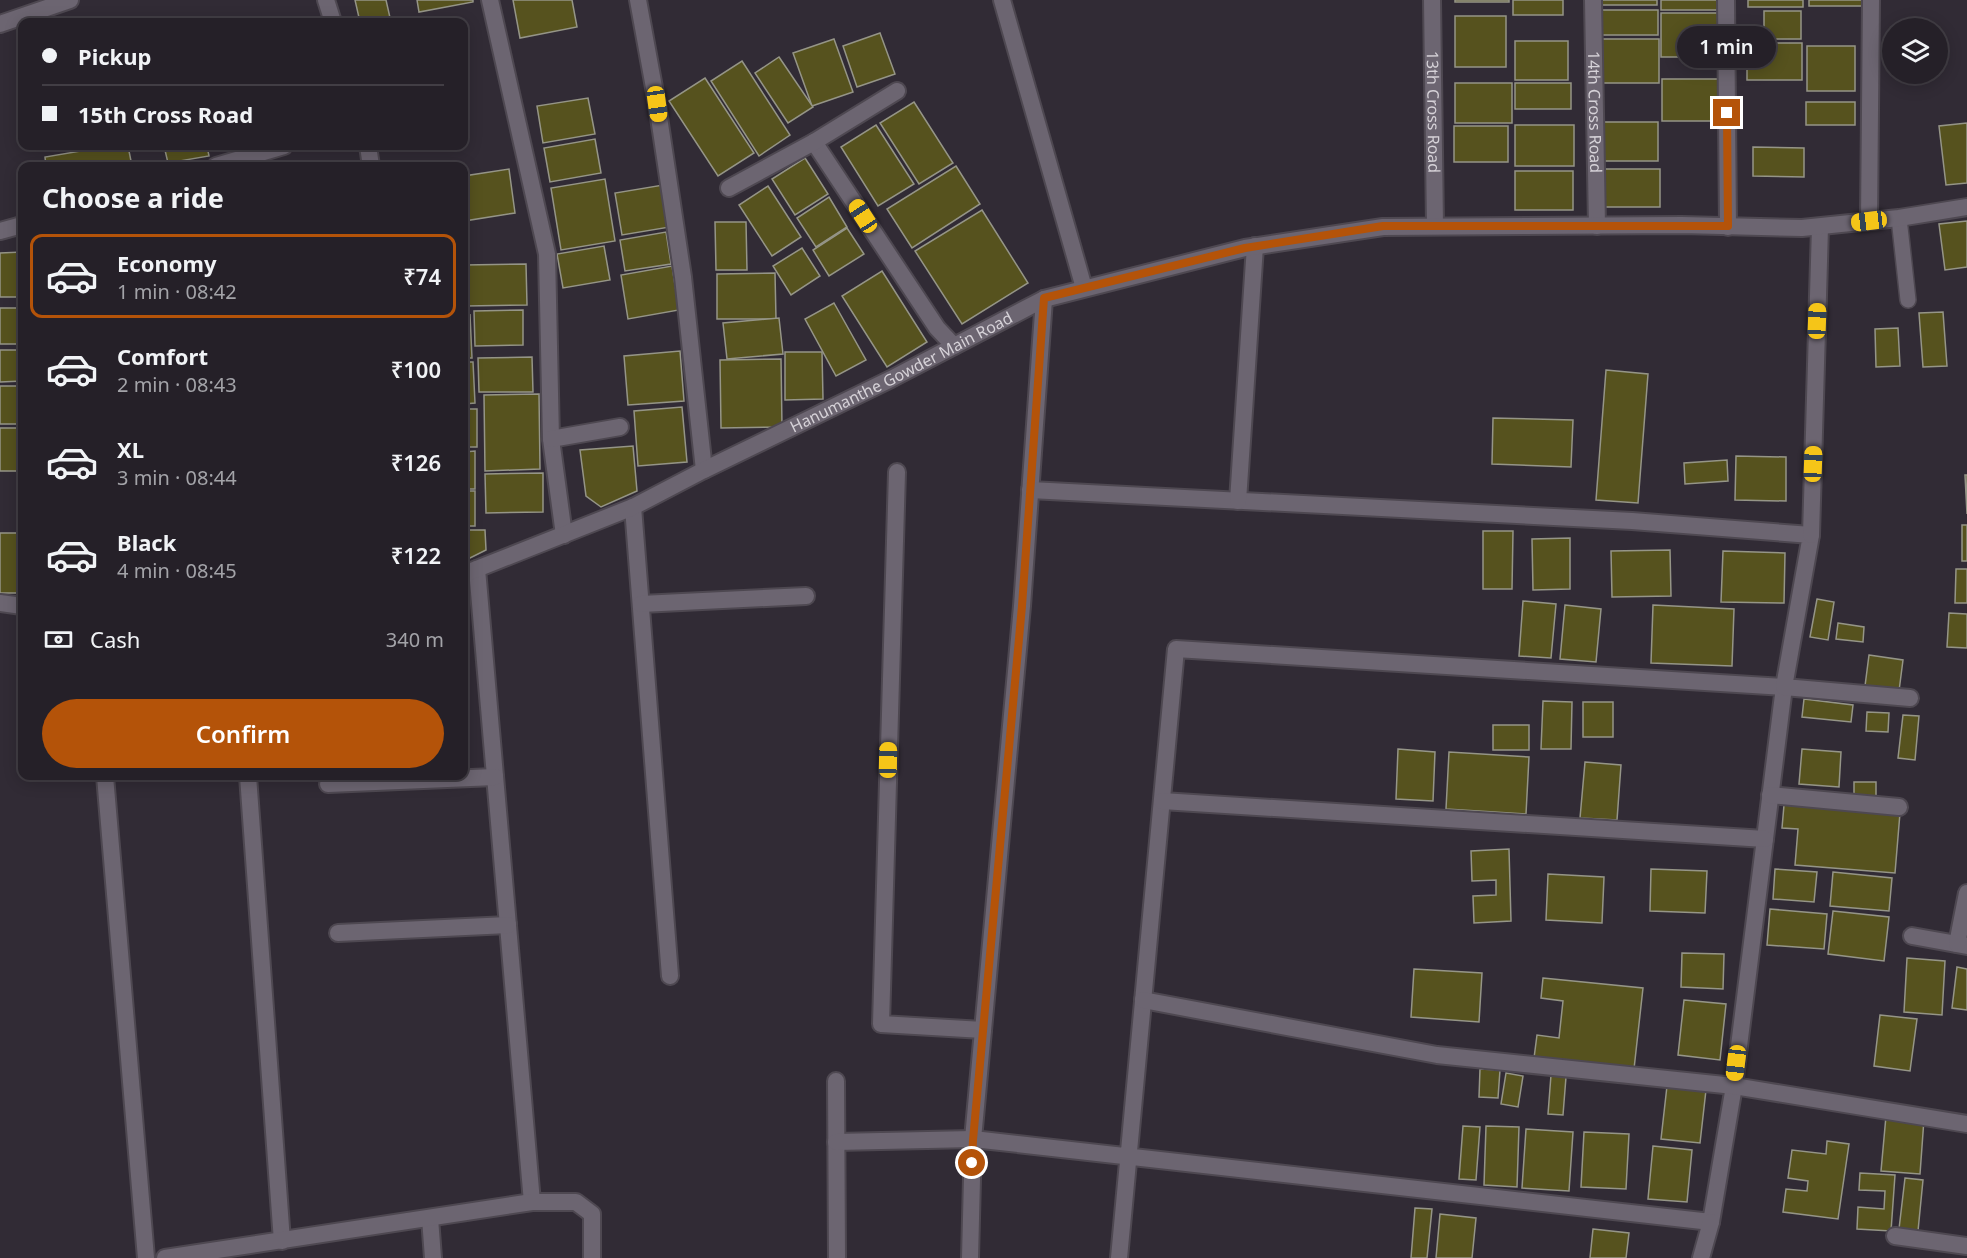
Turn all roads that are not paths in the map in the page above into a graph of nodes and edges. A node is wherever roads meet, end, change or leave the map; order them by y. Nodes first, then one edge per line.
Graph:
1 (70, 0) edge
2 (326, 0) edge
3 (490, 0) edge
4 (638, 0) edge
5 (1002, 0) edge
6 (1432, 0) edge
7 (1593, 0) edge
8 (1726, 0) edge
9 (1871, 0) edge
10 (332, 18) edge
11 (0, 24) edge
12 (897, 90) dead end
13 (814, 142) junction
14 (270, 150) edge
15 (230, 162) edge
16 (729, 188) dead end
17 (1967, 207) edge
18 (1899, 218) junction
19 (1869, 221) junction
20 (18, 226) edge
21 (1435, 226) junction
22 (1597, 226) junction
23 (1728, 226) junction
24 (1820, 226) junction
25 (0, 231) edge
26 (1255, 246) junction
27 (1084, 288) junction
28 (1044, 298) junction
29 (1908, 300) dead end
30 (954, 346) junction
31 (620, 427) dead end
32 (551, 439) junction
33 (704, 470) junction
34 (897, 472) dead end
35 (1030, 490) junction
36 (1238, 501) junction
37 (633, 507) junction
38 (564, 535) junction
39 (1811, 535) junction
40 (470, 572) edge
41 (806, 596) dead end
42 (0, 603) edge
43 (641, 604) junction
44 (18, 605) edge
45 (1784, 687) junction
46 (1910, 698) dead end
47 (495, 777) junction
48 (468, 778) edge
49 (105, 780) edge
50 (248, 780) edge
51 (423, 780) edge
52 (328, 784) dead end
53 (1770, 795) junction
54 (1162, 801) junction
55 (1899, 807) dead end
56 (1765, 839) junction
57 (1967, 893) edge
58 (508, 925) junction
59 (338, 933) dead end
60 (1912, 936) dead end
61 (1962, 945) edge
62 (670, 976) dead end
63 (1143, 1000) junction
64 (983, 1030) junction
65 (836, 1081) dead end
66 (1734, 1086) junction
67 (1967, 1124) edge
68 (973, 1140) junction
69 (836, 1142) junction
70 (1129, 1157) junction
71 (532, 1202) junction
72 (430, 1218) junction
73 (1711, 1222) junction
74 (1895, 1236) dead end
75 (282, 1241) junction
76 (1967, 1246) edge
77 (146, 1258) edge
78 (165, 1258) edge
79 (433, 1258) edge
80 (592, 1258) edge
81 (837, 1258) edge
82 (970, 1258) edge
83 (1119, 1258) edge
84 (1701, 1258) edge

1 - 11 street
2 - 10 street
3 - 32 street
4 - 33 street
5 - 27 street
6 - 21 street, 13th Cross Road
7 - 22 street, 14th Cross Road
8 - 23 street
9 - 19 street
12 - 13 street
13 - 16 street
13 - 30 street
14 - 15 street
17 - 18 street, Hanumanthe Gowder Main Road
18 - 19 street, Hanumanthe Gowder Main Road
18 - 29 lane
19 - 24 street, Hanumanthe Gowder Main Road
20 - 25 street
21 - 22 street, Hanumanthe Gowder Main Road
21 - 26 street, Hanumanthe Gowder Main Road
22 - 23 street, Hanumanthe Gowder Main Road
23 - 24 street, Hanumanthe Gowder Main Road
24 - 39 street
26 - 27 street, Hanumanthe Gowder Main Road
26 - 36 street
27 - 28 street, Hanumanthe Gowder Main Road
28 - 30 street, Hanumanthe Gowder Main Road
28 - 35 street
30 - 33 street, Hanumanthe Gowder Main Road
31 - 32 street
32 - 38 street
33 - 37 street, Hanumanthe Gowder Main Road
34 - 64 street
35 - 36 street
35 - 64 street
36 - 39 street
37 - 38 street, Hanumanthe Gowder Main Road
37 - 43 street
38 - 40 street, Hanumanthe Gowder Main Road
39 - 45 street
40 - 47 street
41 - 43 street
42 - 44 street
43 - 62 street
45 - 46 street
45 - 53 street
45 - 54 street
47 - 48 street
47 - 58 street
49 - 77 street
50 - 75 street
51 - 52 street
53 - 55 street
53 - 56 street
54 - 56 street
54 - 63 street
56 - 66 street
57 - 61 street
58 - 59 street
58 - 71 street
60 - 61 street
63 - 66 street
63 - 70 street
64 - 68 street
65 - 69 street
66 - 67 street
66 - 73 street
68 - 69 street
68 - 70 street
68 - 82 street
69 - 81 street
70 - 73 street
70 - 83 street
71 - 72 street
71 - 80 street
72 - 75 street
72 - 79 street
73 - 84 street
74 - 76 street
75 - 78 street

